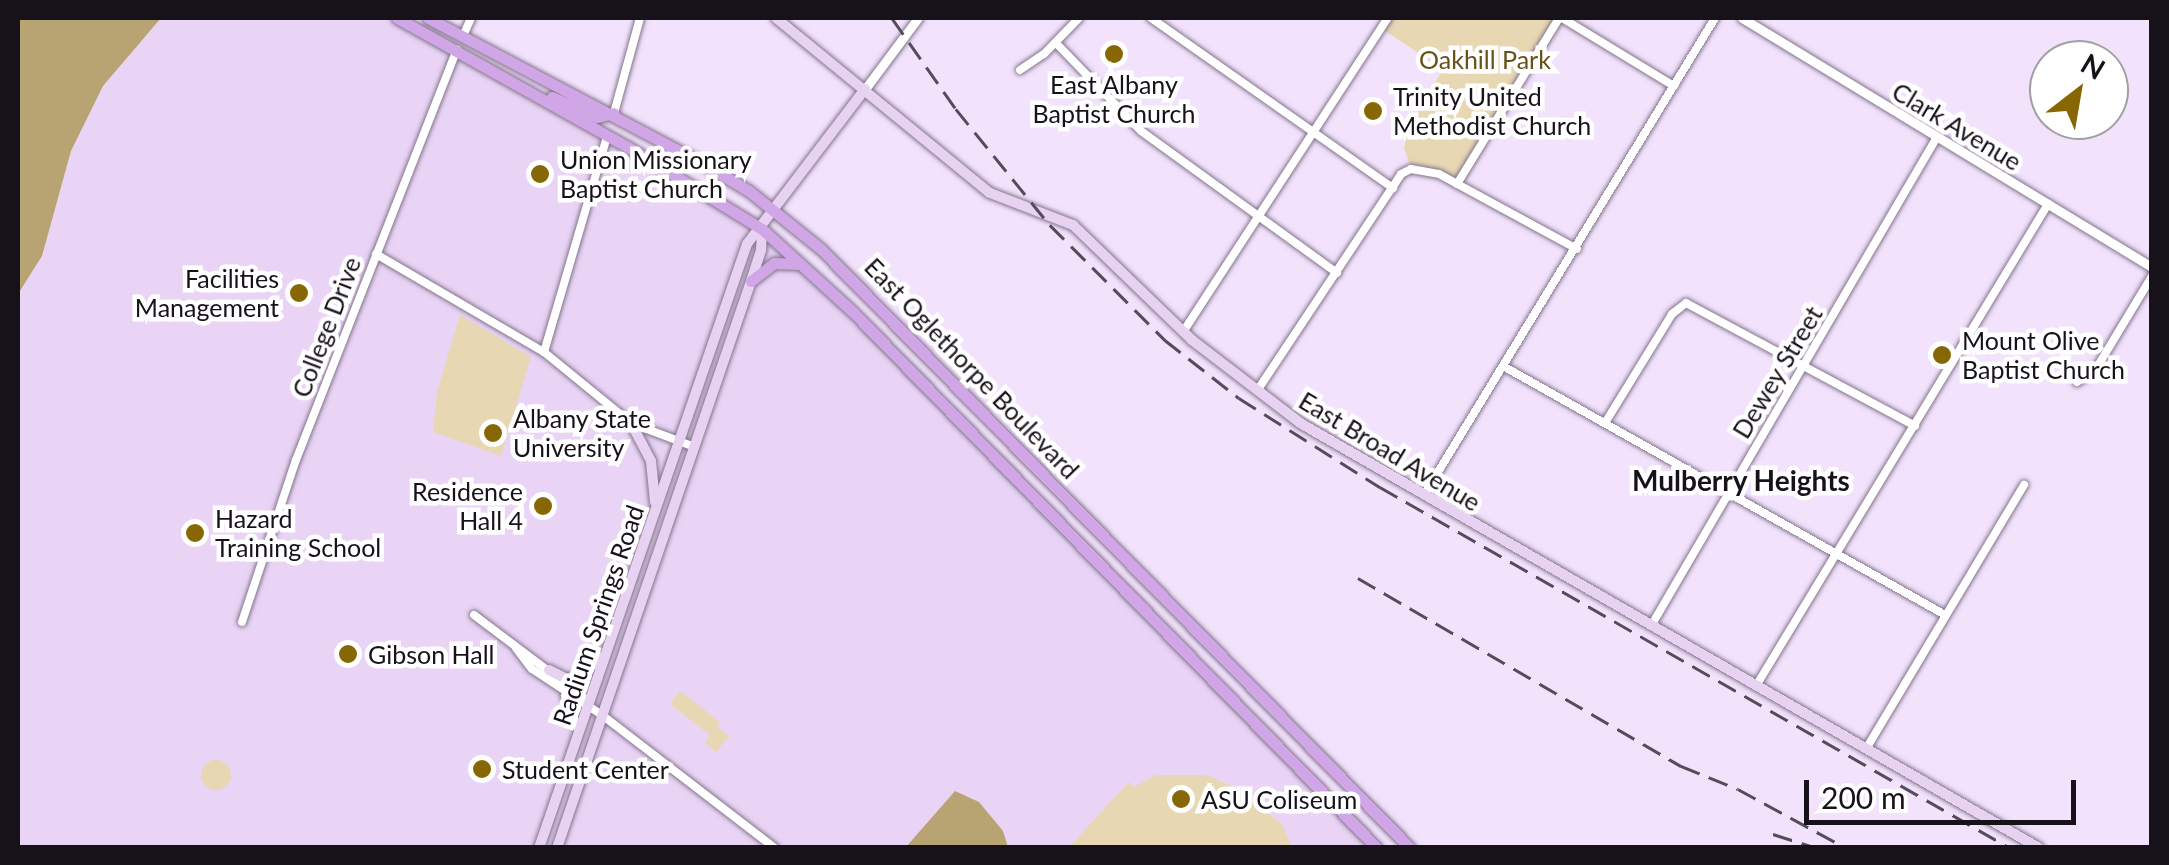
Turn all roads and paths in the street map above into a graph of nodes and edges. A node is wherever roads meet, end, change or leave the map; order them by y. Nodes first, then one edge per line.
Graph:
1 (397, 18) edge
2 (428, 18) edge
3 (471, 18) edge
4 (640, 18) edge
5 (776, 18) edge
6 (918, 18) edge
7 (1078, 18) edge
8 (1151, 18) edge
9 (1388, 18) edge
10 (1560, 18) edge
11 (1716, 18) edge
12 (1742, 18) edge
13 (463, 36) junction
14 (1056, 43) junction
15 (456, 49) junction
16 (1020, 70) dead end
17 (502, 76) junction
18 (1674, 86) junction
19 (865, 89) junction
20 (614, 113) junction
21 (1312, 132) junction
22 (607, 136) junction
23 (1937, 137) junction
24 (1458, 184) junction
25 (1392, 188) junction
26 (2048, 204) junction
27 (773, 210) junction
28 (1258, 218) junction
29 (762, 230) junction
30 (1577, 249) junction
31 (376, 254) junction
32 (803, 265) junction
33 (2152, 267) edge
34 (1337, 273) junction
35 (2152, 276) edge
36 (751, 280) junction
37 (1183, 332) junction
38 (544, 352) junction
39 (1503, 366) junction
40 (1806, 366) junction
41 (2077, 382) dead end
42 (1257, 391) junction
43 (1605, 423) junction
44 (631, 424) junction
45 (1915, 426) junction
46 (679, 442) junction
47 (696, 447) junction
48 (2024, 485) dead end
49 (1728, 494) junction
50 (1424, 495) junction
51 (655, 508) junction
52 (1837, 554) junction
53 (1946, 614) junction
54 (474, 615) dead end
55 (242, 622) dead end
56 (1652, 626) junction
57 (516, 648) junction
58 (608, 648) junction
59 (549, 670) junction
60 (1756, 686) junction
61 (558, 689) junction
62 (589, 705) junction
63 (602, 715) junction
64 (579, 734) junction
65 (1866, 748) junction
66 (539, 848) edge
67 (557, 848) edge
68 (774, 848) edge
69 (1377, 848) edge
70 (1410, 848) edge
71 (2039, 848) edge

1 - 15 main road, East Oglethorpe Boulevard
2 - 13 main road, East Oglethorpe Boulevard
3 - 13 street
4 - 20 street
5 - 19 main road, East Broad Avenue
6 - 19 street
7 - 14 street
8 - 21 street
9 - 21 street
10 - 18 street
10 - 24 street
11 - 18 street
12 - 23 street, Clark Avenue
13 - 20 main road, East Oglethorpe Boulevard
14 - 16 street
14 - 28 street
15 - 17 main road, East Oglethorpe Boulevard
15 - 31 street, College Drive
17 - 20 main road
17 - 22 main road, East Oglethorpe Boulevard
18 - 30 street
19 - 27 main road, Radium Springs Road
19 - 37 main road, East Broad Avenue
20 - 27 main road, East Oglethorpe Boulevard
21 - 25 street
21 - 28 street
22 - 29 main road, East Oglethorpe Boulevard
22 - 38 street
23 - 26 street, Clark Avenue
23 - 40 street, Dewey Street
24 - 25 street
24 - 30 street
25 - 34 street
26 - 33 street, Clark Avenue
26 - 45 street
27 - 29 main road, Radium Springs Road
27 - 70 main road, East Oglethorpe Boulevard
28 - 34 street
28 - 37 street
29 - 32 main road, East Oglethorpe Boulevard
29 - 36 main road, Radium Springs Road
29 - 46 main road, Radium Springs Road
30 - 39 street
31 - 38 street
31 - 55 street, College Drive
32 - 36 main road
32 - 69 main road, East Oglethorpe Boulevard
34 - 42 street
35 - 41 street
36 - 47 main road, Radium Springs Road
37 - 42 main road, East Broad Avenue
38 - 44 street
39 - 43 street
39 - 50 street
40 - 43 street
40 - 45 street
40 - 49 street, Dewey Street
42 - 50 main road, East Broad Avenue
43 - 49 street
44 - 46 street
44 - 51 main road
45 - 52 street
46 - 47 street
46 - 51 main road, Radium Springs Road
47 - 63 main road, Radium Springs Road
48 - 53 street
49 - 52 street
49 - 56 street, Dewey Street
50 - 56 main road, East Broad Avenue
51 - 58 main road, Radium Springs Road
52 - 53 street
52 - 60 street
53 - 65 street
54 - 57 street
56 - 60 main road, East Broad Avenue
57 - 59 street
57 - 61 street
58 - 59 main road
58 - 62 main road, Radium Springs Road
59 - 62 street
60 - 65 main road, East Broad Avenue
61 - 62 street
61 - 64 street
62 - 63 street
62 - 64 main road, Radium Springs Road
63 - 67 main road, Radium Springs Road
63 - 68 street
64 - 66 main road, Radium Springs Road
65 - 71 main road, East Broad Avenue

